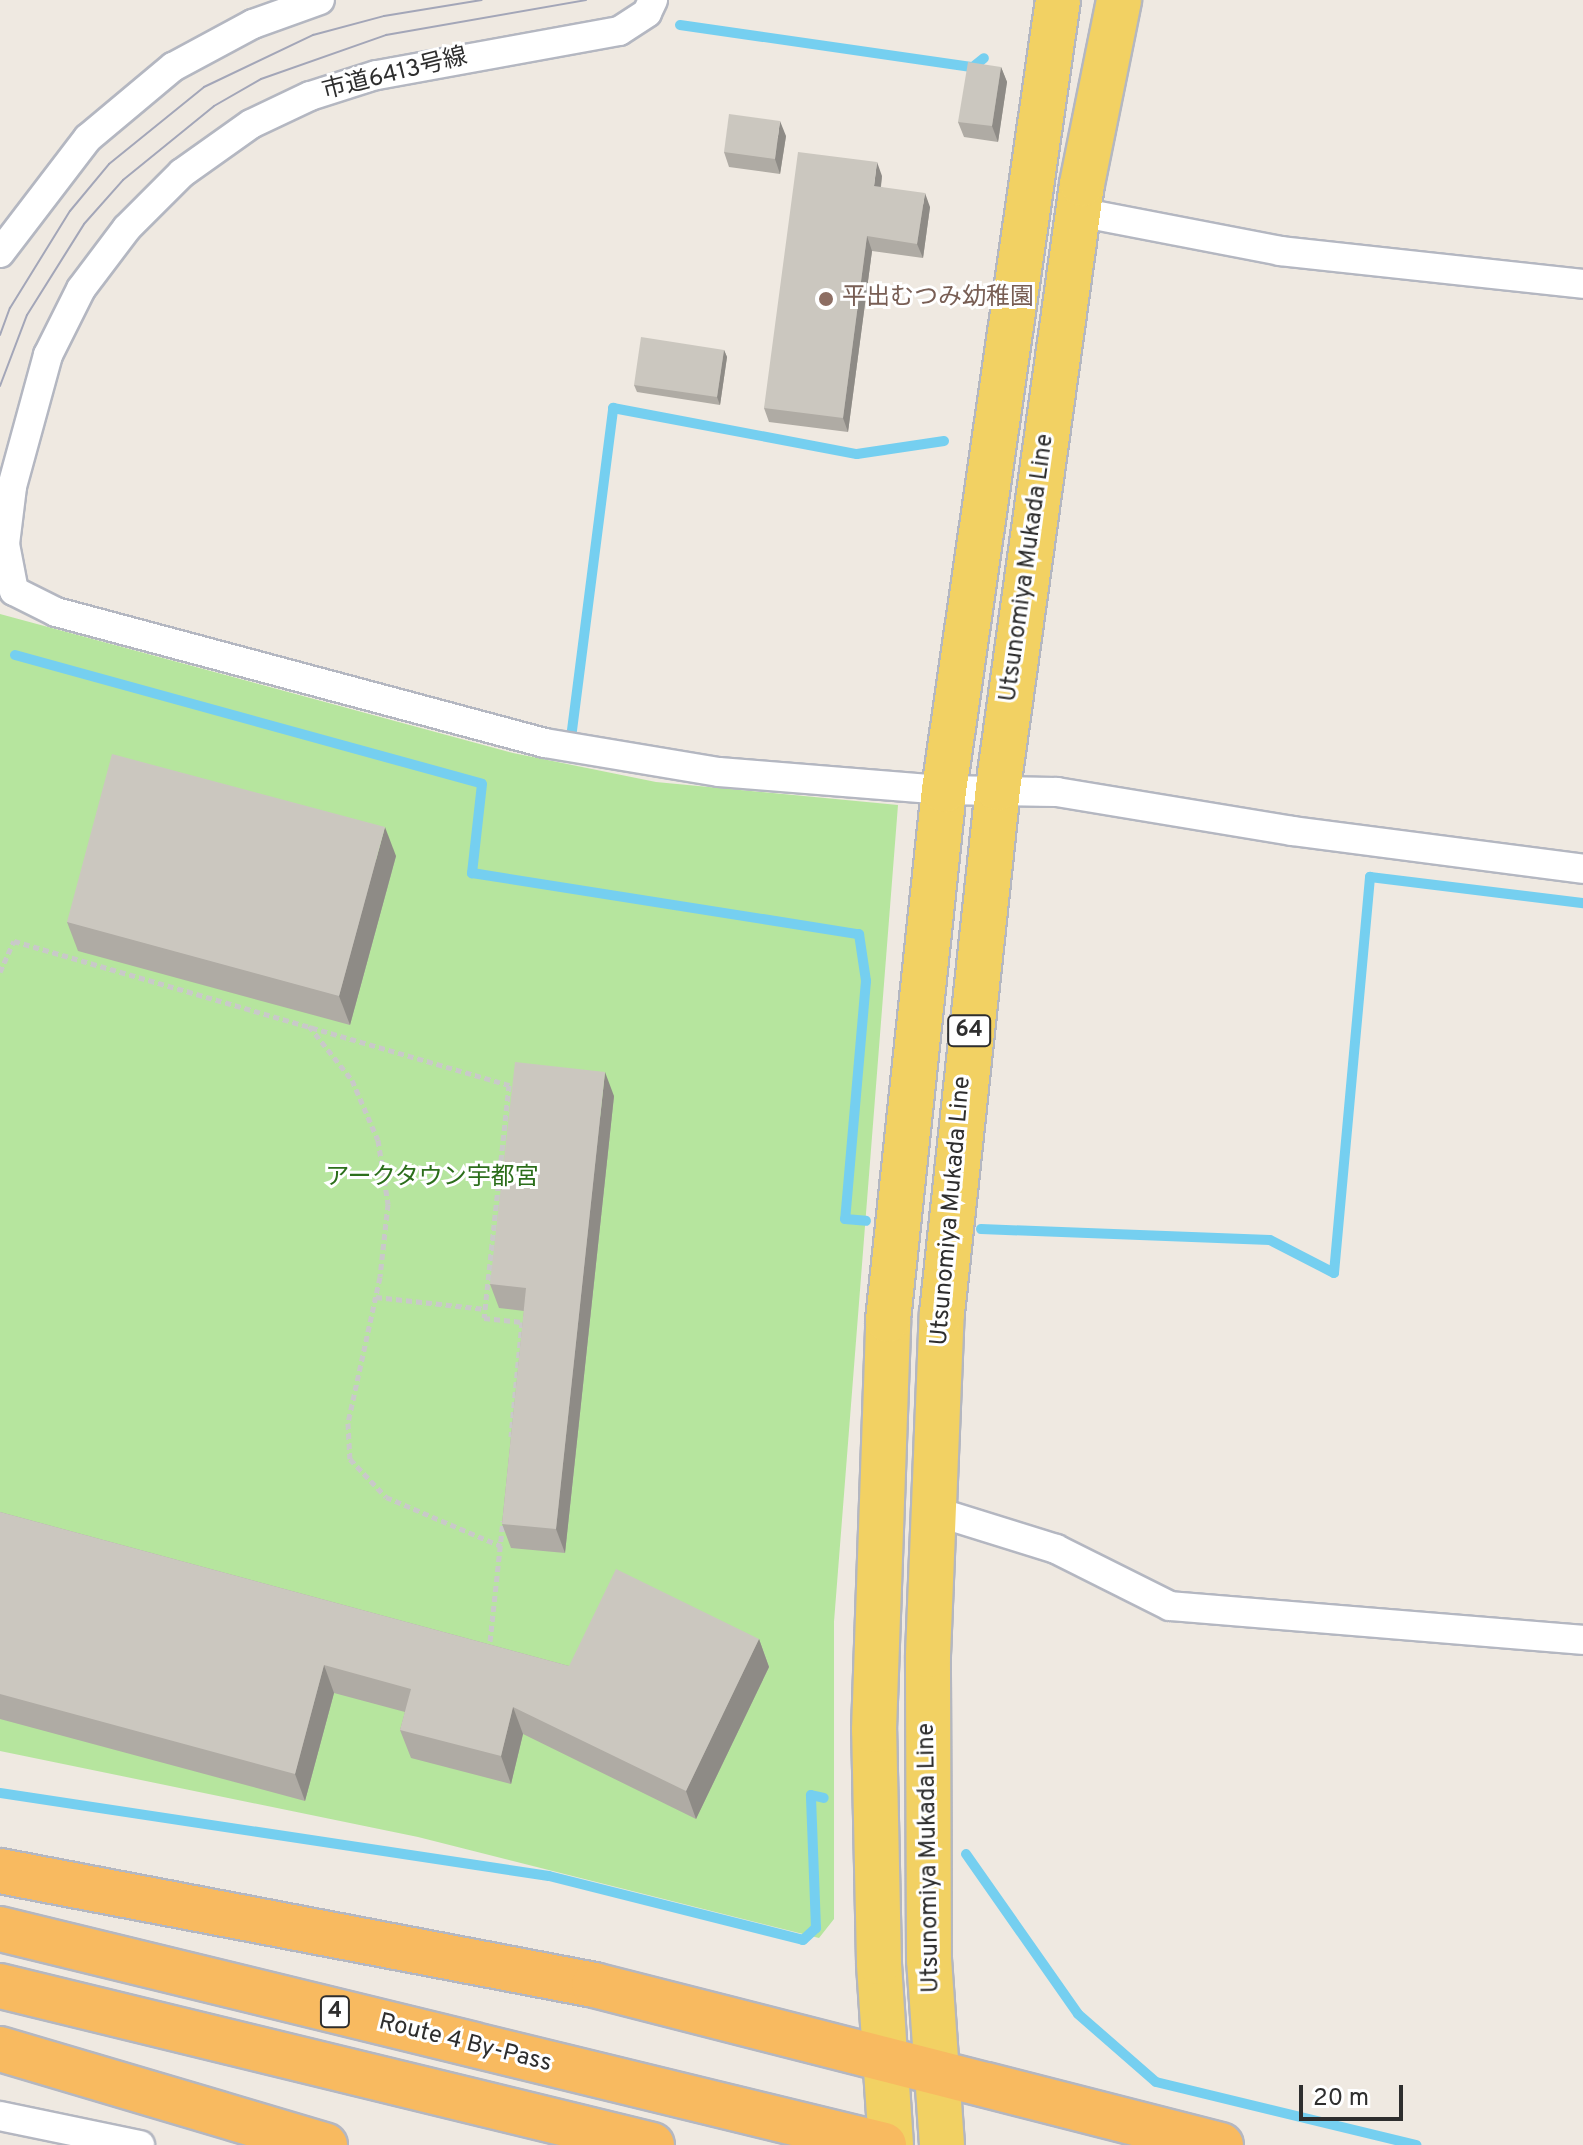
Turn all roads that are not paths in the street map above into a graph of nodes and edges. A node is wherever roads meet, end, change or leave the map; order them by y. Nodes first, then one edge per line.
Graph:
1 (320, 0) edge
2 (653, 0) edge
3 (1058, 0) edge
4 (1119, 0) edge
5 (1078, 212) junction
6 (0, 253) edge
7 (1583, 284) edge
8 (998, 788) junction
9 (944, 790) junction
10 (1583, 869) edge
11 (931, 1510) junction
12 (1583, 1640) edge
13 (0, 1871) edge
14 (0, 1929) edge
15 (0, 1986) edge
16 (0, 2049) edge
17 (886, 2057) junction
18 (937, 2071) junction
19 (0, 2116) edge
20 (140, 2145) edge
21 (325, 2145) edge
22 (652, 2145) edge
23 (884, 2145) edge
24 (891, 2145) edge
25 (942, 2145) edge
26 (1221, 2145) edge

1 - 6 street
2 - 9 street, 市道6413号線
3 - 9 main road, 64
4 - 5 main road, Utsunomiya Mukada Line / 64
5 - 7 street
5 - 8 main road, Utsunomiya Mukada Line / 64
8 - 9 street
8 - 10 street
8 - 11 main road, Utsunomiya Mukada Line / 64
9 - 17 main road, 64
11 - 12 street
11 - 18 main road, Utsunomiya Mukada Line / 64
13 - 17 highway
14 - 23 highway, Route 4 By-Pass / 4
15 - 22 highway, 4
16 - 21 highway
17 - 18 highway
17 - 24 main road, 64
18 - 25 main road, Utsunomiya Mukada Line / 64
18 - 26 highway
19 - 20 street

